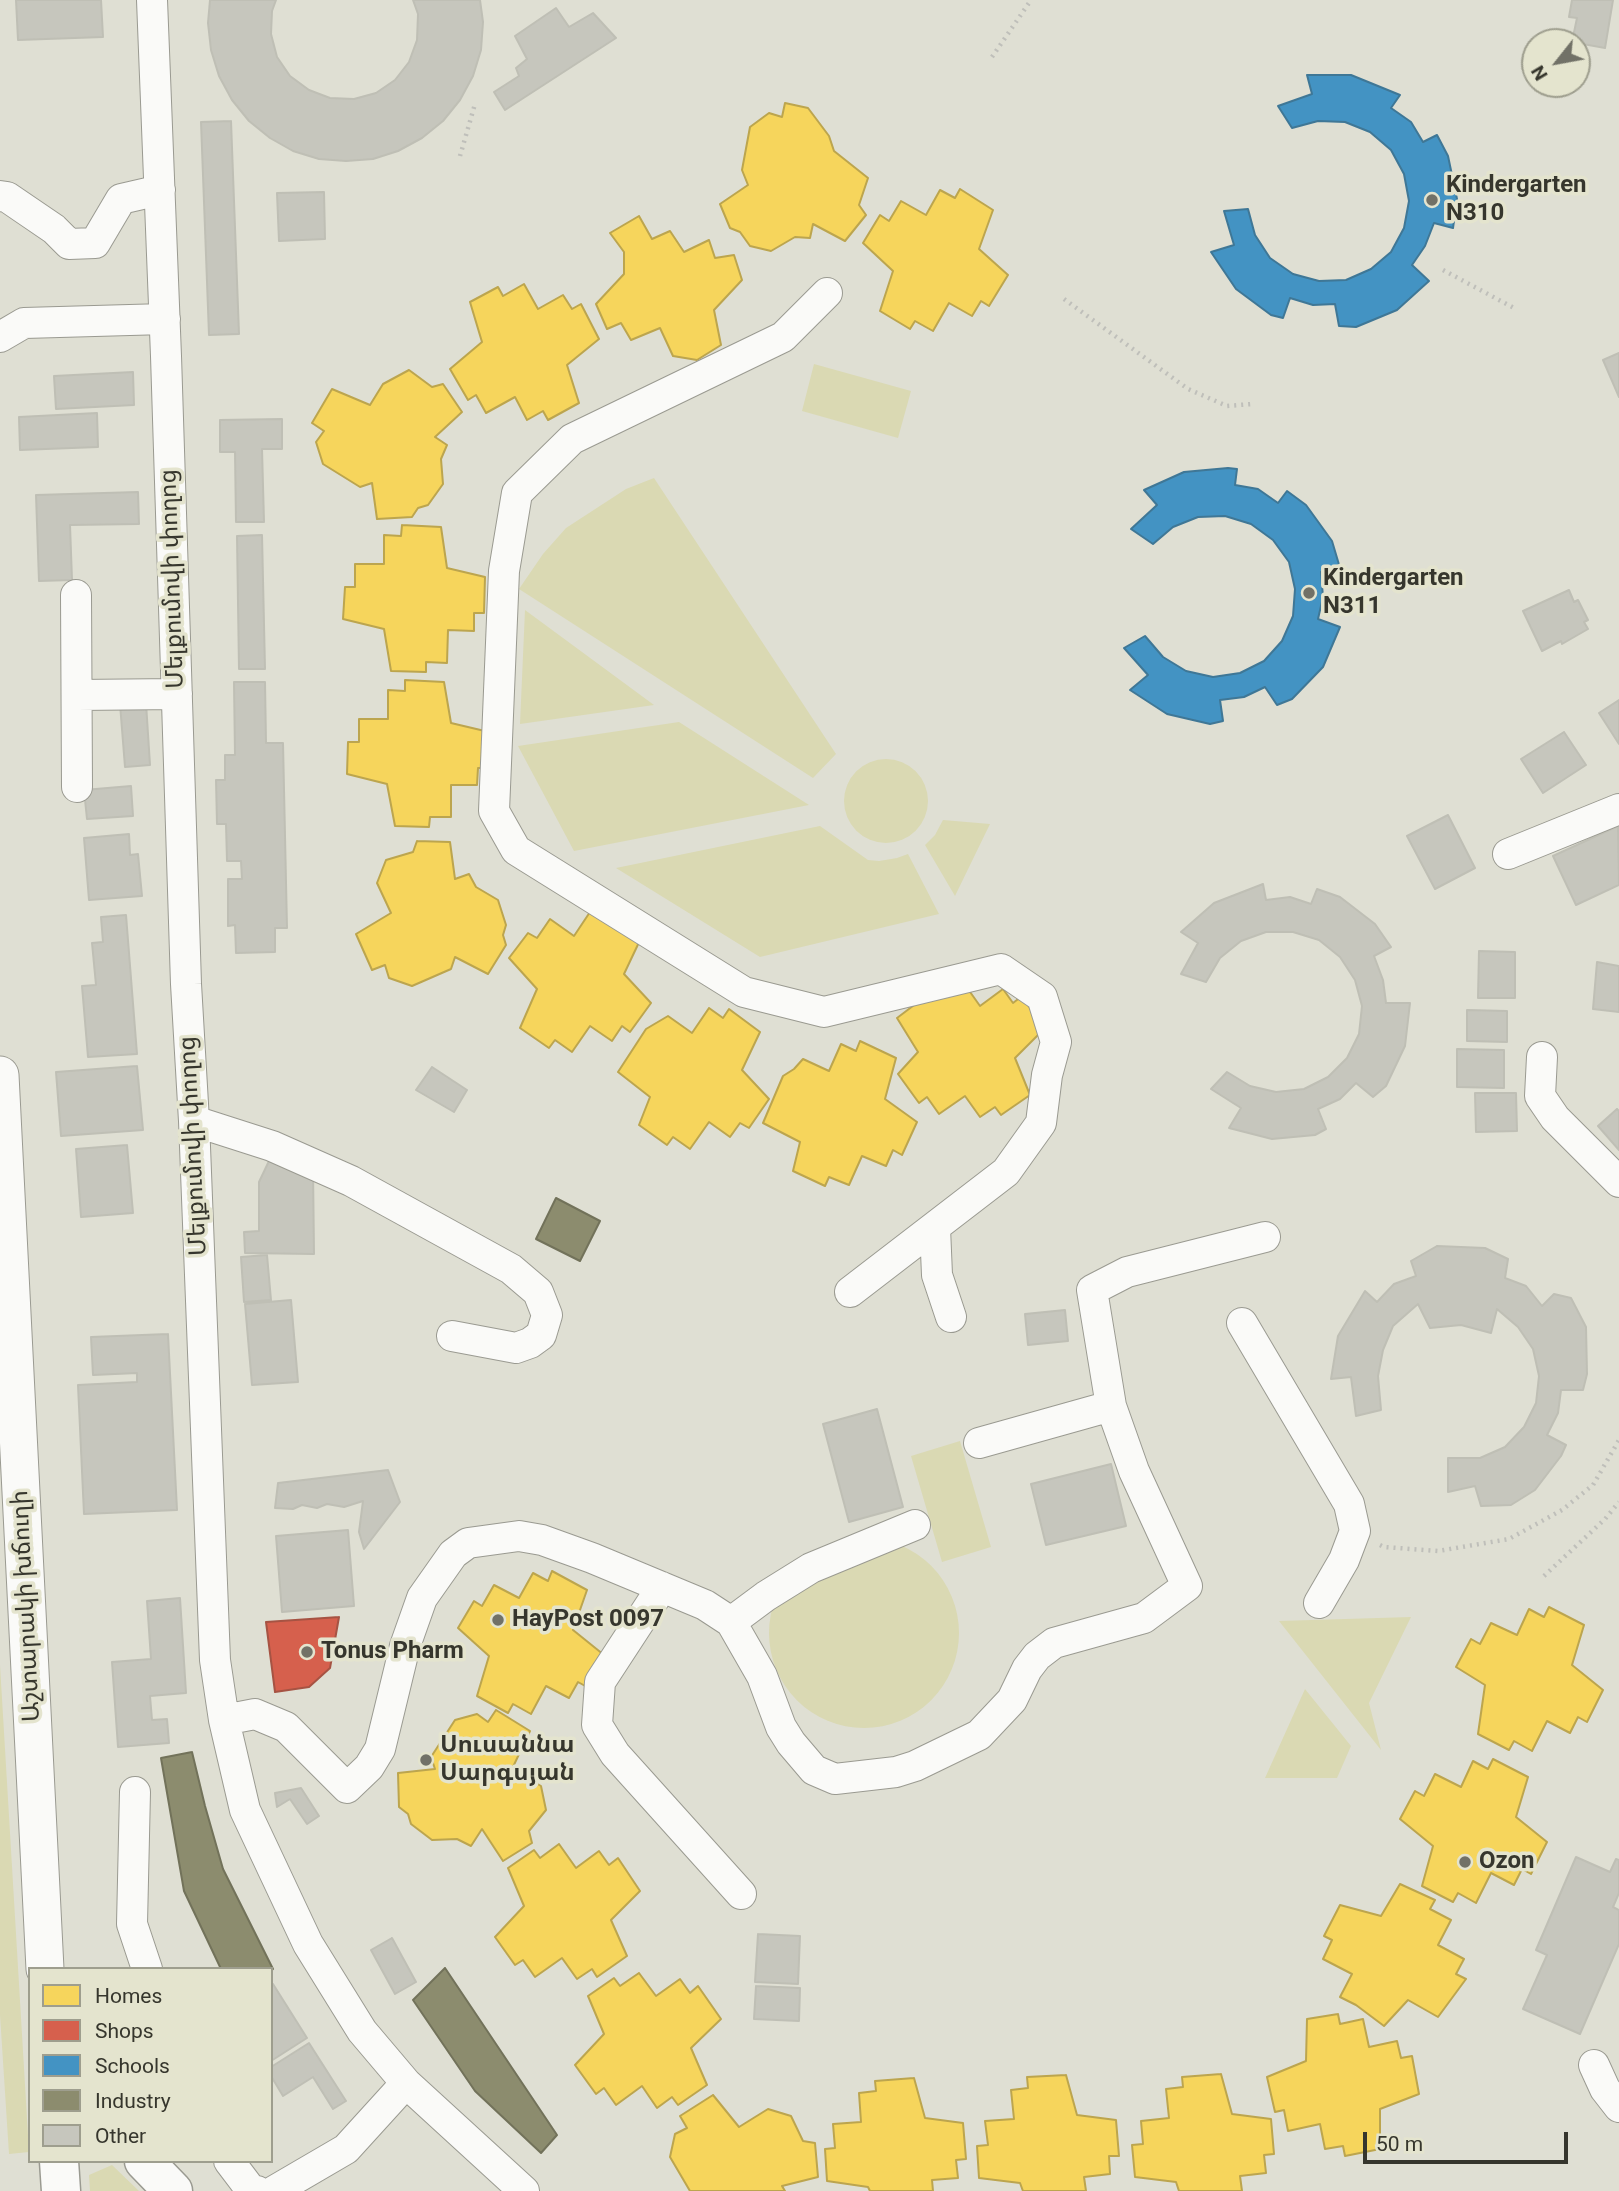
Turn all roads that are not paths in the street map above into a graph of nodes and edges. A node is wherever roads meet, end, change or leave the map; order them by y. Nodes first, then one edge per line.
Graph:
1 (152, 0) edge
2 (160, 190) junction
3 (0, 196) edge
4 (827, 293) dead end
5 (165, 319) junction
6 (0, 337) edge
7 (76, 595) dead end
8 (177, 694) junction
9 (77, 695) junction
10 (77, 787) dead end
11 (1619, 809) edge
12 (1508, 855) dead end
13 (1542, 1057) dead end
14 (0, 1075) edge
15 (194, 1121) junction
16 (1619, 1182) edge
17 (4, 1218) edge
18 (935, 1228) junction
19 (1265, 1237) dead end
20 (849, 1292) dead end
21 (951, 1317) dead end
22 (1242, 1323) dead end
23 (452, 1336) dead end
24 (1111, 1406) junction
25 (979, 1443) dead end
26 (915, 1525) dead end
27 (662, 1587) junction
28 (1319, 1602) dead end
29 (732, 1622) junction
30 (224, 1720) junction
31 (135, 1792) dead end
32 (741, 1894) dead end
33 (45, 1967) edge
34 (146, 1967) edge
35 (1594, 2065) dead end
36 (407, 2082) junction
37 (1619, 2107) edge
38 (59, 2163) edge
39 (146, 2163) edge
40 (230, 2163) edge
41 (61, 2191) edge
42 (173, 2191) edge
43 (257, 2191) edge
44 (274, 2191) edge
45 (524, 2191) edge

1 - 2 street, Մելքումովի փողոց
2 - 3 street
2 - 5 street, Մելքումովի փողոց
4 - 18 street
5 - 6 street
5 - 8 street, Մելքումովի փողոց
7 - 9 street
8 - 9 street
8 - 15 street, Մելքումովի փողոց
9 - 10 street
11 - 12 street
13 - 16 street
14 - 17 main road, Աշտարակի խճուղի
15 - 23 street
15 - 30 street, Մելքումովի փողոց
17 - 33 main road, Աշտարակի խճուղի
18 - 20 street
18 - 21 street
19 - 24 street
22 - 28 street
24 - 25 street
24 - 29 street
26 - 29 street
27 - 29 street
27 - 30 street
27 - 32 street
30 - 36 street, Մելքումովի փողոց
31 - 34 street
35 - 37 street
36 - 44 street
36 - 45 street, Մելքումովի փողոց
38 - 41 highway
39 - 42 highway
40 - 43 street

